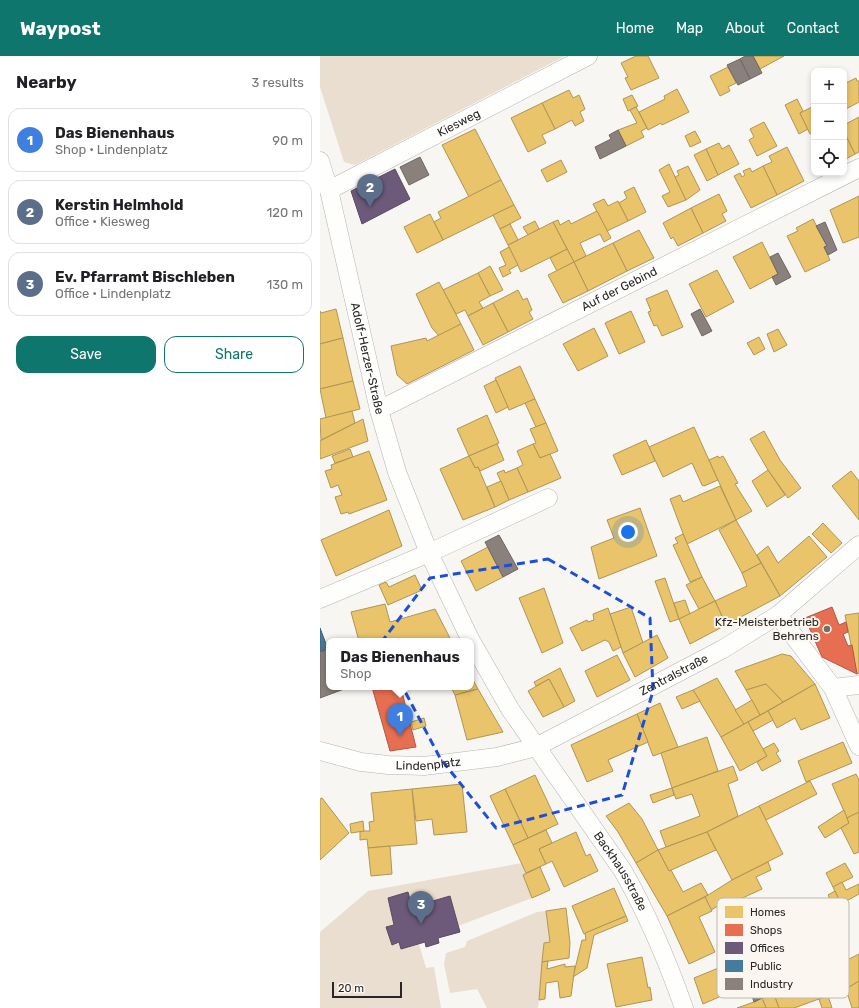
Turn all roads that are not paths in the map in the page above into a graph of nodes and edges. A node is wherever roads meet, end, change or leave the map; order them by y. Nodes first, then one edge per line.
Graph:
1 (588, 56) edge
2 (320, 160) edge
3 (859, 168) edge
4 (329, 190) junction
5 (379, 410) junction
6 (548, 498) dead end
7 (859, 545) edge
8 (429, 553) junction
9 (320, 599) edge
10 (778, 615) junction
11 (470, 638) edge
12 (474, 646) edge
13 (859, 685) edge
14 (833, 688) junction
15 (859, 746) edge
16 (536, 747) junction
17 (320, 751) edge
18 (684, 1008) edge

1 - 4 street, Kiesweg
2 - 4 street, Adolf-Herzer-Straße
3 - 5 street, Auf der Gebind
4 - 5 street, Adolf-Herzer-Straße
5 - 8 street, Adolf-Herzer-Straße
6 - 8 street
7 - 10 street, Zentralstraße
8 - 9 street
8 - 11 street, Adolf-Herzer-Straße
10 - 14 street
10 - 16 street, Zentralstraße
12 - 16 street, Adolf-Herzer-Straße
13 - 14 street
14 - 15 street
16 - 17 street, Lindenplatz
16 - 18 street, Backhausstraße

